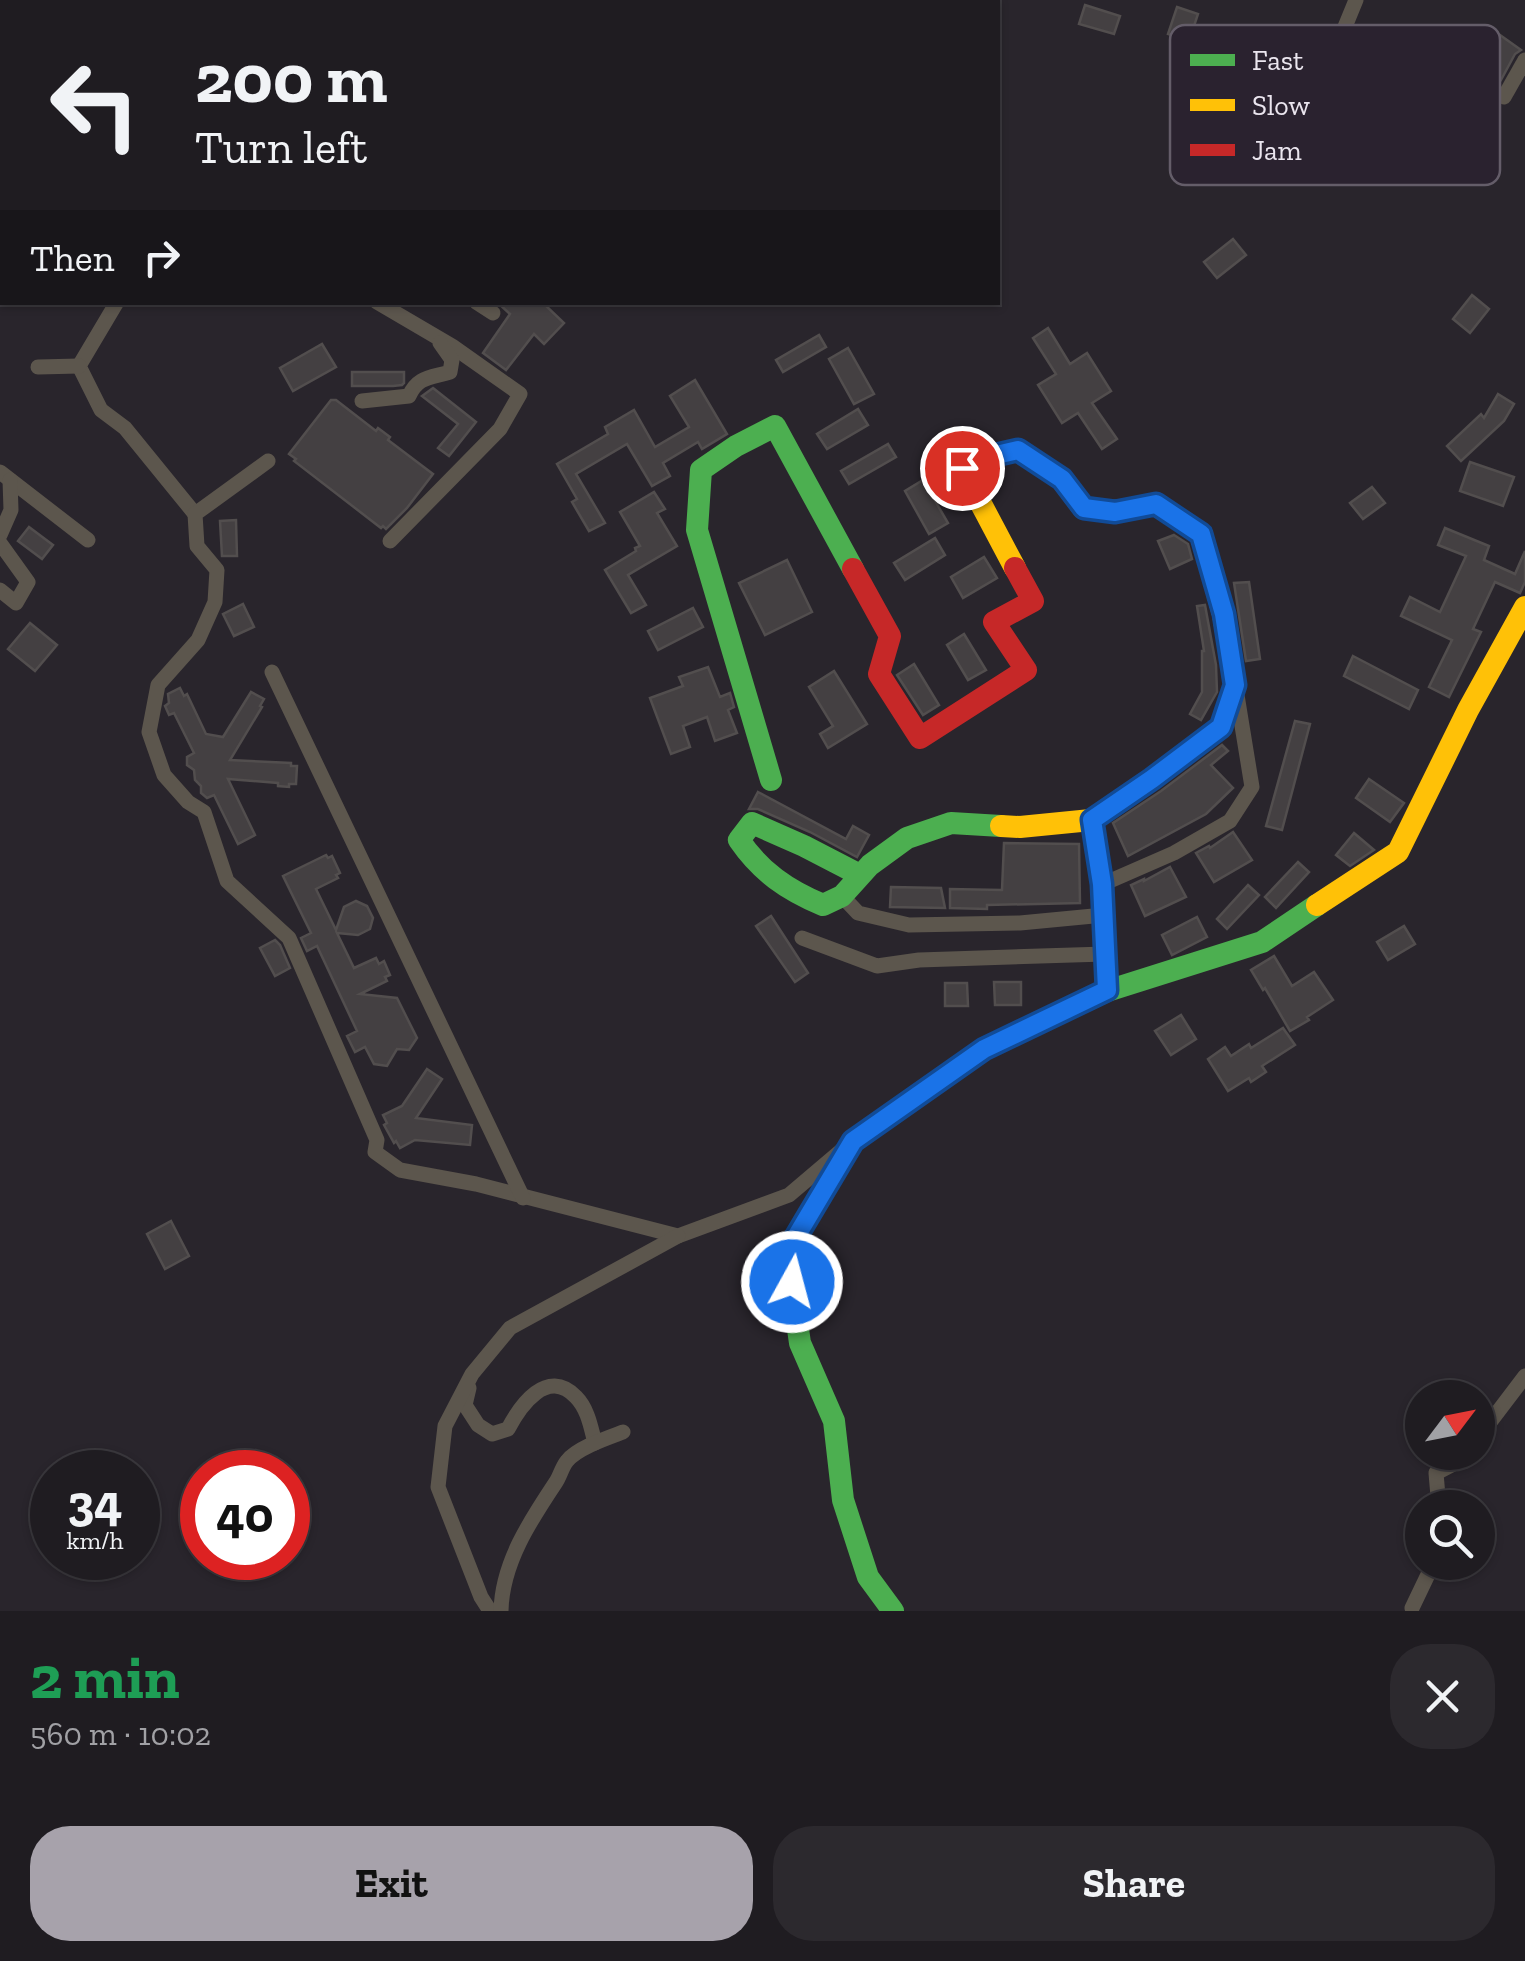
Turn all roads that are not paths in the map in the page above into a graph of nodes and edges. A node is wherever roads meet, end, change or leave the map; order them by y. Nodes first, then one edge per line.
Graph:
1 (1356, 0) edge
2 (1346, 25) edge
3 (1525, 60) edge
4 (1504, 97) dead end
5 (115, 305) edge
6 (382, 305) edge
7 (481, 305) edge
8 (492, 312) dead end
9 (436, 336) junction
10 (79, 366) junction
11 (38, 367) dead end
12 (362, 401) dead end
13 (268, 460) dead end
14 (5, 476) edge
15 (195, 514) junction
16 (0, 539) edge
17 (88, 540) dead end
18 (390, 541) dead end
19 (0, 590) edge
20 (1525, 608) edge
21 (272, 672) dead end
22 (1235, 685) junction
23 (771, 780) dead end
24 (1092, 820) junction
25 (860, 875) junction
26 (1102, 884) junction
27 (842, 896) junction
28 (1104, 915) junction
29 (802, 938) dead end
30 (1106, 954) junction
31 (1107, 990) junction
32 (853, 1141) junction
33 (523, 1198) junction
34 (678, 1236) junction
35 (472, 1374) junction
36 (1525, 1376) edge
37 (1495, 1416) edge
38 (623, 1432) dead end
39 (595, 1443) junction
40 (1425, 1580) edge
41 (1412, 1608) dead end
42 (490, 1611) edge
43 (501, 1611) edge
44 (894, 1611) edge

1 - 2 street
3 - 4 street
5 - 10 street
6 - 9 street
7 - 8 street
9 - 12 street
9 - 18 street
10 - 11 street
10 - 15 street
13 - 15 street
14 - 16 street
14 - 17 street
15 - 33 street
16 - 19 street
20 - 31 street
21 - 33 street
22 - 23 street
22 - 24 street
22 - 26 street
24 - 25 street
24 - 26 street
25 - 27 street
25 - 27 street
26 - 28 street
27 - 28 street
28 - 30 street
29 - 30 street
30 - 31 street
31 - 32 street
32 - 34 street
32 - 44 street
33 - 34 street
34 - 35 street
35 - 39 street
35 - 42 street
36 - 37 street
38 - 39 street
39 - 43 street
40 - 41 street

